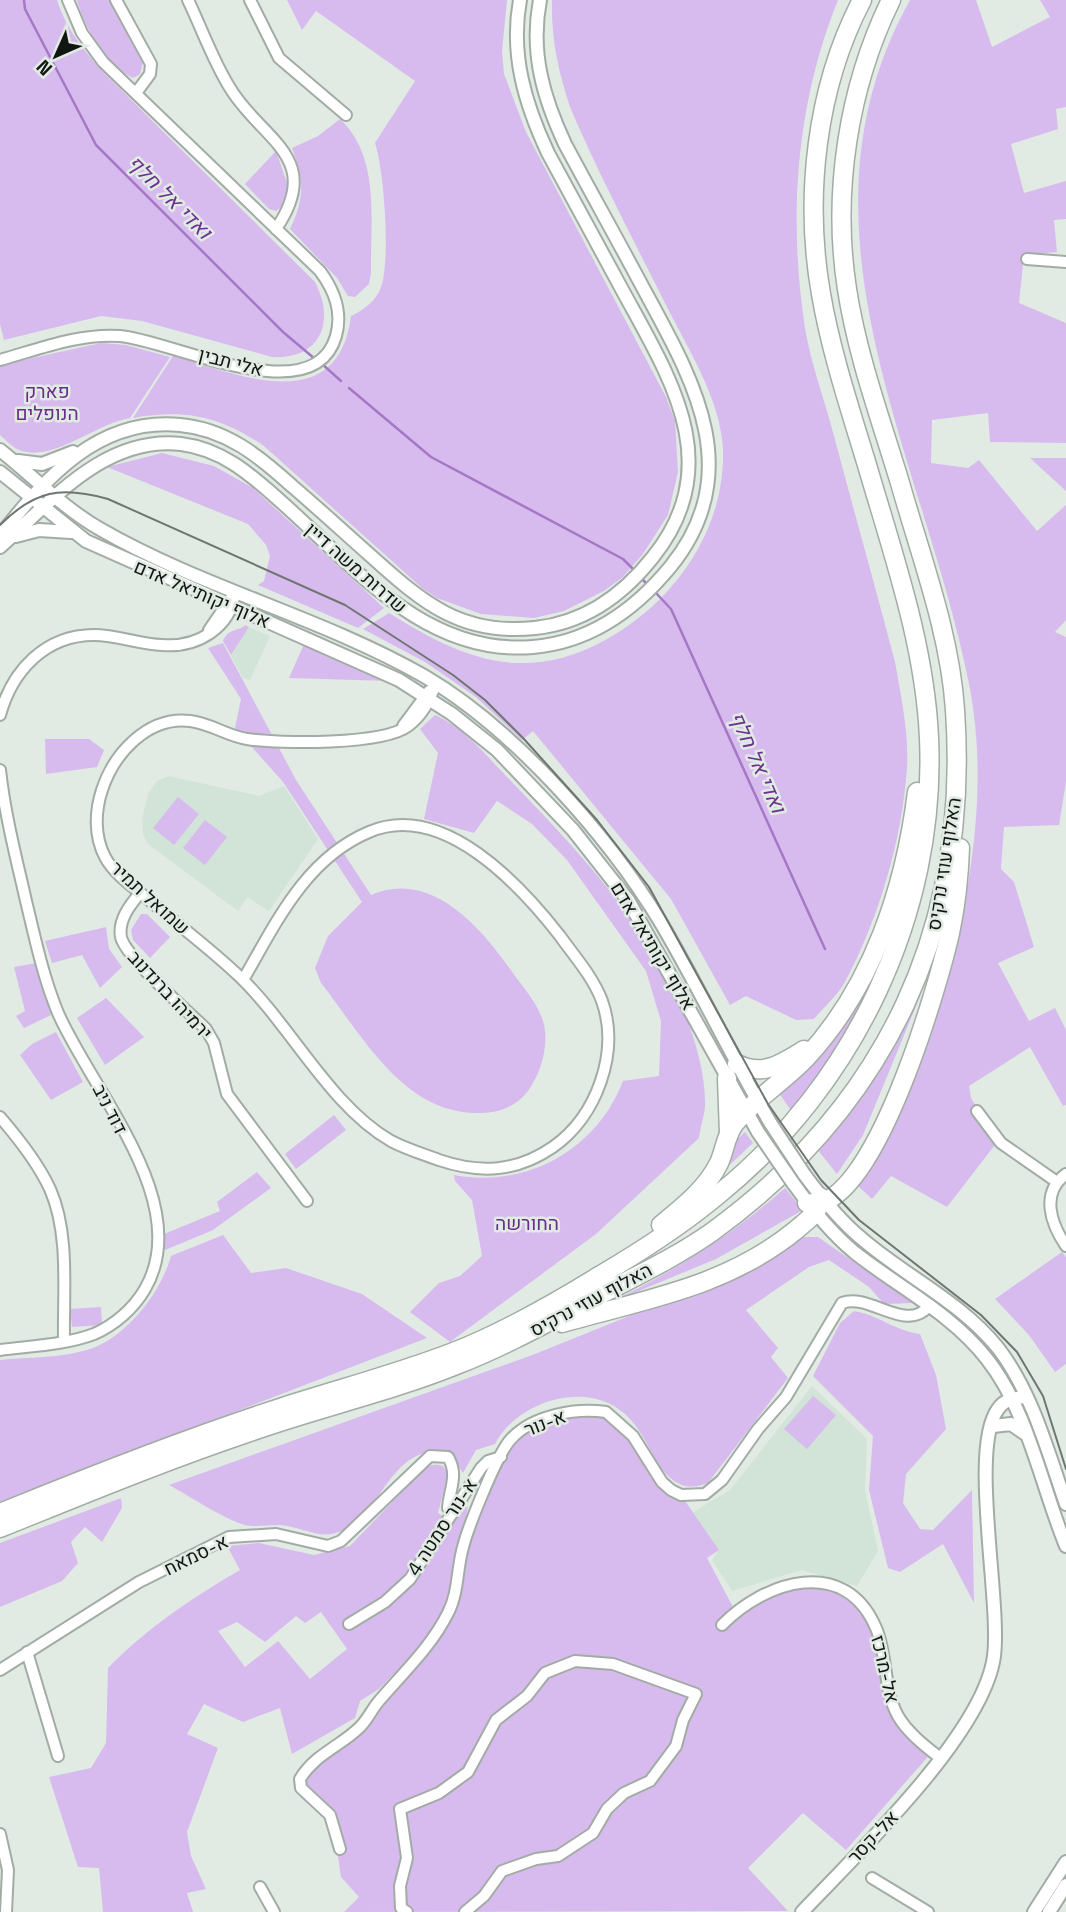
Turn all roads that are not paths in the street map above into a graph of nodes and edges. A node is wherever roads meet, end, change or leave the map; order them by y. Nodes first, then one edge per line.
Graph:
1 (68, 0) edge
2 (116, 0) edge
3 (188, 0) edge
4 (250, 0) edge
5 (520, 0) edge
6 (540, 0) edge
7 (862, 0) edge
8 (891, 0) edge
9 (136, 93) junction
10 (346, 115) dead end
11 (276, 229) junction
12 (1027, 259) dead end
13 (1066, 262) edge
14 (0, 359) edge
15 (93, 443) junction
16 (0, 450) edge
17 (13, 460) junction
18 (0, 472) edge
19 (82, 474) junction
20 (43, 485) junction
21 (19, 488) junction
22 (56, 497) junction
23 (37, 503) junction
24 (72, 532) junction
25 (3, 541) edge
26 (235, 592) junction
27 (230, 605) junction
28 (436, 683) junction
29 (428, 697) junction
30 (0, 715) edge
31 (925, 736) junction
32 (956, 752) junction
33 (0, 770) edge
34 (140, 892) junction
35 (243, 978) junction
36 (824, 1037) junction
37 (732, 1071) junction
38 (752, 1107) junction
39 (977, 1111) dead end
40 (0, 1117) edge
41 (729, 1134) junction
42 (1066, 1174) edge
43 (1056, 1182) junction
44 (307, 1200) dead end
45 (817, 1203) junction
46 (1066, 1246) edge
47 (572, 1293) junction
48 (930, 1305) junction
49 (519, 1338) junction
50 (64, 1341) junction
51 (0, 1350) edge
52 (1026, 1397) junction
53 (1012, 1403) junction
54 (993, 1426) junction
55 (1025, 1434) junction
56 (987, 1443) junction
57 (501, 1457) junction
58 (1066, 1504) edge
59 (0, 1513) edge
60 (453, 1513) junction
61 (0, 1528) edge
62 (1066, 1546) edge
63 (349, 1624) dead end
64 (722, 1625) dead end
65 (27, 1652) junction
66 (0, 1670) edge
67 (58, 1756) dead end
68 (939, 1758) junction
69 (0, 1834) edge
70 (340, 1849) dead end
71 (1066, 1862) edge
72 (872, 1878) dead end
73 (1066, 1885) edge
74 (260, 1887) dead end
75 (6, 1912) edge
76 (274, 1912) edge
77 (407, 1912) edge
78 (465, 1912) edge
79 (803, 1912) edge
80 (928, 1912) edge
81 (1034, 1912) edge
82 (1049, 1912) edge

1 - 9 street, אלי תבין
2 - 9 street
3 - 11 street
4 - 10 street
5 - 15 street, שדרות משה דיין
6 - 19 street, שדרות משה דיין
7 - 31 highway
8 - 32 highway, האלוף עוזי נרקיס
9 - 11 street, אלי תבין
11 - 14 street, אלי תבין
12 - 13 street
15 - 17 street
15 - 20 street, שדרות משה דיין
16 - 17 street, אלוף יקותיאל אדם
17 - 20 street, אלוף יקותיאל אדם
18 - 21 street, אלוף יקותיאל אדם
19 - 20 street
19 - 22 street, שדרות משה דיין
20 - 21 street
20 - 22 street, אלוף יקותיאל אדם
20 - 23 street, שדרות משה דיין
21 - 23 street, אלוף יקותיאל אדם
22 - 23 street
22 - 26 street, אלוף יקותיאל אדם
23 - 24 street, אלוף יקותיאל אדם
23 - 25 street, שדרות משה דיין
23 - 25 street, שדרות משה דיין
24 - 25 street
24 - 27 street, אלוף יקותיאל אדם
26 - 27 street
26 - 28 street, אלוף יקותיאל אדם
27 - 29 street, אלוף יקותיאל אדם
27 - 30 street
28 - 29 street, שמואל תמיר
28 - 37 street, אלוף יקותיאל אדם
29 - 34 street, שמואל תמיר
29 - 37 street, אלוף יקותיאל אדם
31 - 36 highway
31 - 47 highway, האלוף עוזי נרקיס
32 - 45 highway
32 - 49 highway, האלוף עוזי נרקיס
33 - 50 street, דוד ניב
34 - 35 street, שמואל תמיר
34 - 44 street, ירמיהו ברנדנוב
35 - 35 street, שמואל תמיר
36 - 37 highway
36 - 38 highway
37 - 38 street, אלוף יקותיאל אדם
37 - 41 highway
38 - 41 highway
38 - 45 street, אלוף יקותיאל אדם, bridge
38 - 45 street, אלוף יקותיאל אדם, bridge
39 - 43 street
40 - 50 street
41 - 47 highway
42 - 43 street
43 - 46 street
45 - 48 street, אלוף יקותיאל אדם
45 - 49 highway
45 - 52 street, אלוף יקותיאל אדם
47 - 59 highway, האלוף עוזי נרקיס
48 - 53 street, אלוף יקותיאל אדם
48 - 57 street, א-נור
49 - 61 highway, האלוף עוזי נרקיס
50 - 51 street, דוד ניב
52 - 53 street
52 - 58 street, אלוף יקותיאל אדם
53 - 54 street
53 - 55 street, אלוף יקותיאל אדם
53 - 56 street
54 - 55 street
54 - 56 street
55 - 62 street, אלוף יקותיאל אדם
56 - 68 street
57 - 60 street, א-נור סמטה 4
57 - 70 street, א-נור
60 - 63 street, א-נור סמטה 4
60 - 65 street, א-סמאח
64 - 68 street, אל-מרכז
65 - 66 street, א-סמאח
65 - 67 street
68 - 79 street, אל-קסר
69 - 75 street
71 - 81 street
72 - 80 street
73 - 82 street
74 - 76 street
77 - 78 street

